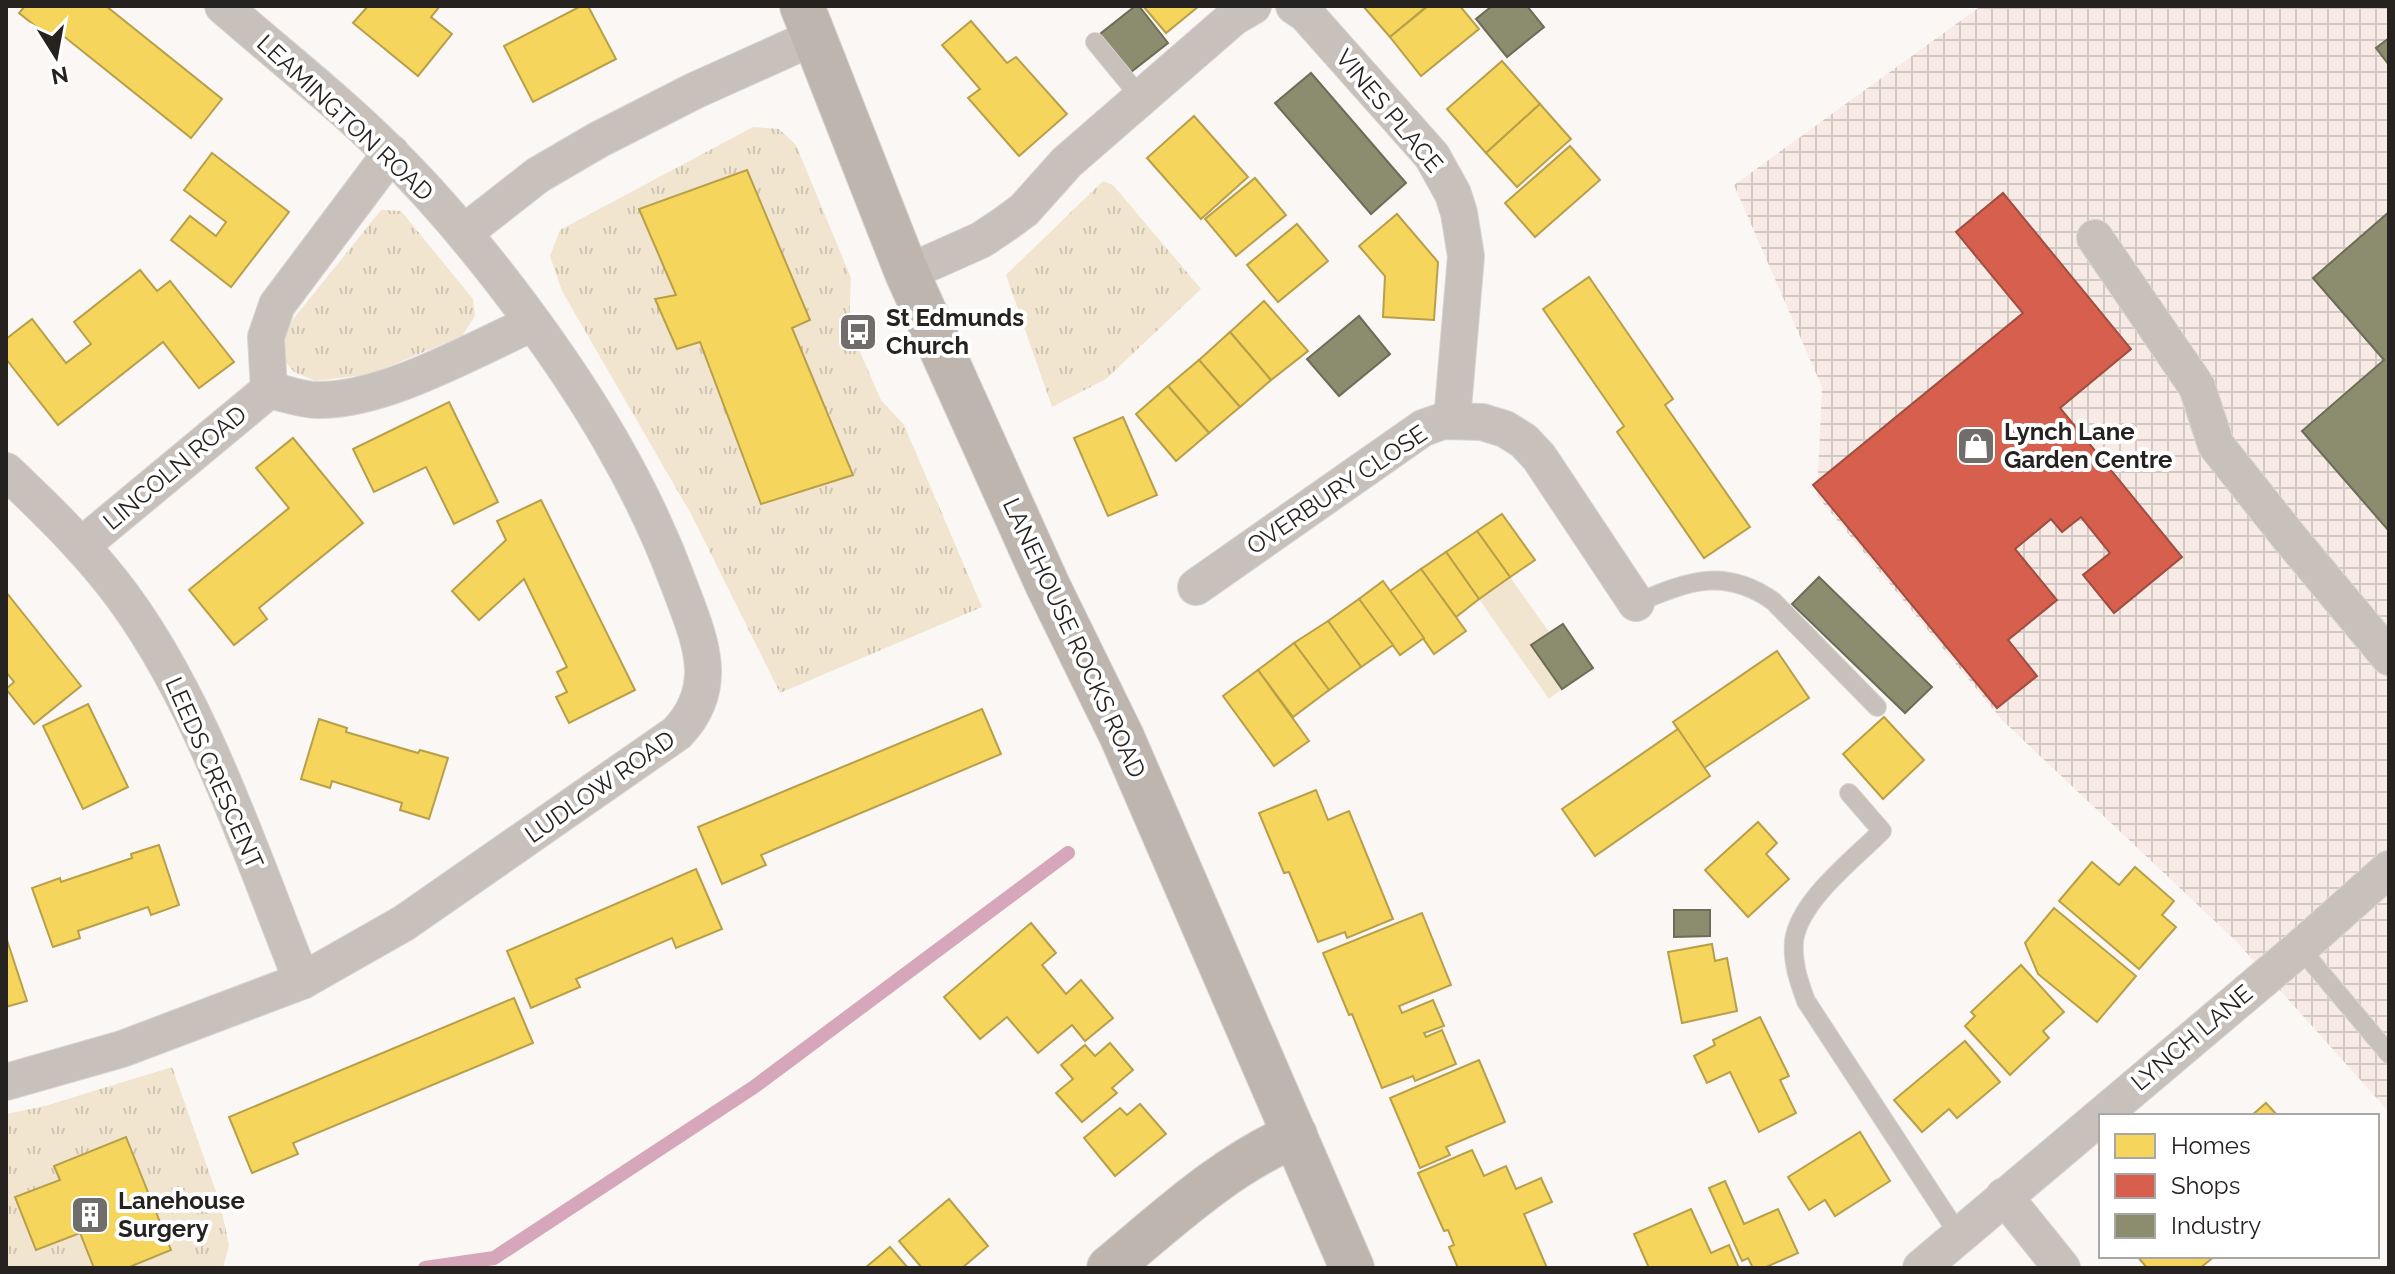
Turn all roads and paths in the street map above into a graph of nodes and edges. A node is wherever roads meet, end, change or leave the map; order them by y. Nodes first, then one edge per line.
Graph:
1 (223, 6) edge
2 (1253, 6) edge
3 (1294, 6) edge
4 (808, 21) edge
5 (1095, 42) dead end
6 (1141, 98) junction
7 (391, 153) junction
8 (465, 232) junction
9 (2095, 238) dead end
10 (907, 273) junction
11 (533, 323) junction
12 (269, 390) junction
13 (1452, 420) junction
14 (6, 471) edge
15 (81, 546) junction
16 (1196, 587) dead end
17 (1636, 603) joint
18 (2389, 657) edge
19 (1877, 707) dead end
20 (1849, 793) dead end
21 (2389, 869) edge
22 (2300, 948) junction
23 (302, 981) junction
24 (2389, 1054) edge
25 (6, 1082) edge
26 (2102, 1114) edge
27 (2099, 1116) edge
28 (1295, 1135) junction
29 (2004, 1196) junction
30 (1959, 1235) junction
31 (1109, 1268) edge
32 (1352, 1268) edge
33 (1921, 1268) edge
34 (2062, 1268) edge

1 - 7 street, LEAMINGTON ROAD
2 - 6 street
3 - 13 street, VINES PLACE
4 - 8 street
4 - 10 main road, LANEHOUSE ROCKS ROAD
5 - 6 lane
6 - 10 street
7 - 8 street, LEAMINGTON ROAD
7 - 12 street, LINCOLN ROAD
8 - 11 street, LUDLOW ROAD
9 - 18 street
10 - 28 main road, LANEHOUSE ROCKS ROAD
11 - 12 street, LINCOLN ROAD
11 - 23 street, LUDLOW ROAD
12 - 15 street, LINCOLN ROAD
13 - 16 street, OVERBURY CLOSE
13 - 17 street, OVERBURY CLOSE
14 - 15 street, LEEDS CRESCENT
15 - 23 street, LEEDS CRESCENT
17 - 19 lane
20 - 30 lane
21 - 22 street, LYNCH LANE
22 - 24 lane
22 - 26 street, LYNCH LANE
23 - 25 street, LUDLOW ROAD
27 - 29 street, LYNCH LANE
28 - 31 main road
28 - 32 main road, LANEHOUSE ROCKS ROAD
29 - 30 street, LYNCH LANE
29 - 34 street
30 - 33 street, LYNCH LANE

